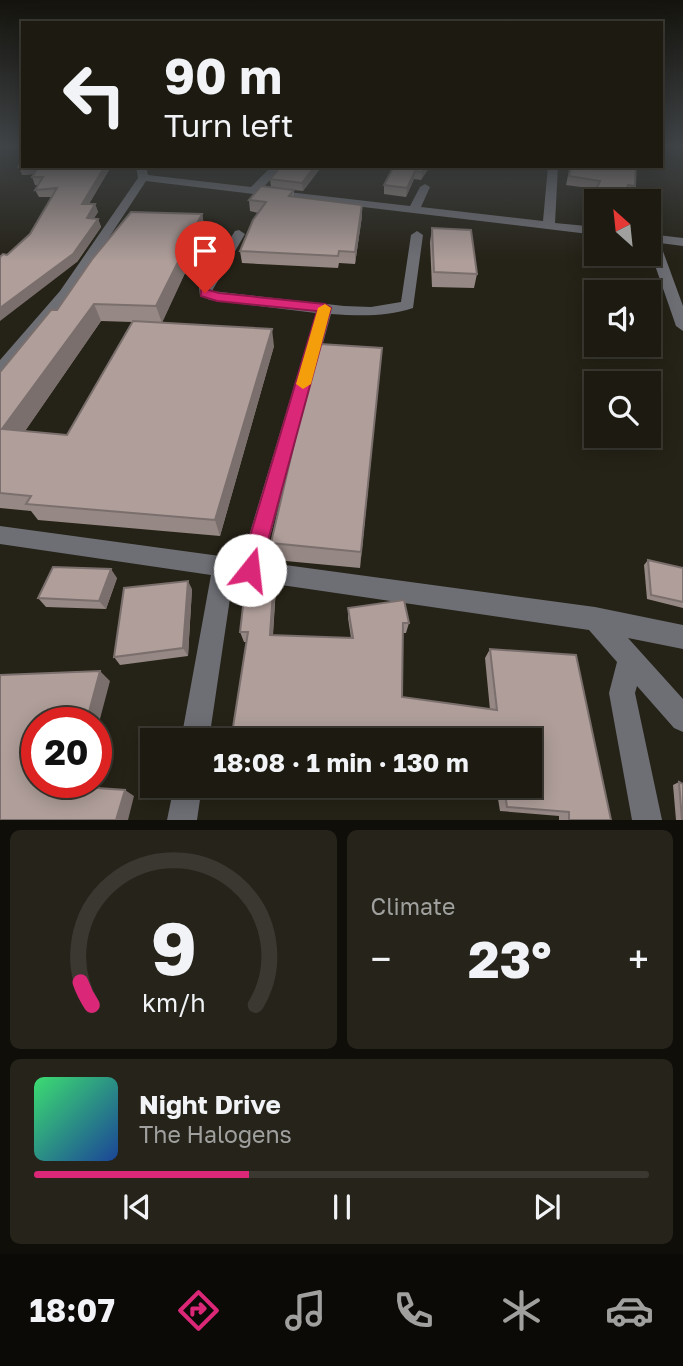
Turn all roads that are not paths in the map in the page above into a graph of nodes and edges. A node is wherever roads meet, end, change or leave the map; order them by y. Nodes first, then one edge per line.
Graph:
1 (134, 184) edge
2 (214, 184) edge
3 (260, 184) edge
4 (552, 184) edge
5 (425, 187) dead end
6 (253, 191) junction
7 (414, 210) junction
8 (549, 225) junction
9 (584, 229) edge
10 (239, 234) dead end
11 (417, 235) dead end
12 (662, 239) edge
13 (683, 242) edge
14 (661, 266) edge
15 (325, 308) junction
16 (683, 326) edge
17 (0, 370) edge
18 (0, 535) edge
19 (224, 567) junction
20 (250, 570) junction
21 (594, 619) junction
22 (683, 637) edge
23 (630, 659) junction
24 (683, 719) edge
25 (197, 728) edge
26 (186, 798) edge
27 (182, 820) edge
28 (647, 820) edge

1 - 17 street
2 - 6 street
3 - 6 street
4 - 8 street
5 - 7 street
6 - 7 street
7 - 8 street
8 - 9 street
10 - 15 street
11 - 15 street
12 - 13 street
14 - 16 street
15 - 20 street
18 - 19 street
19 - 20 street
19 - 25 street
20 - 21 street
21 - 22 street
21 - 23 street
23 - 24 street
23 - 28 street
26 - 27 street

